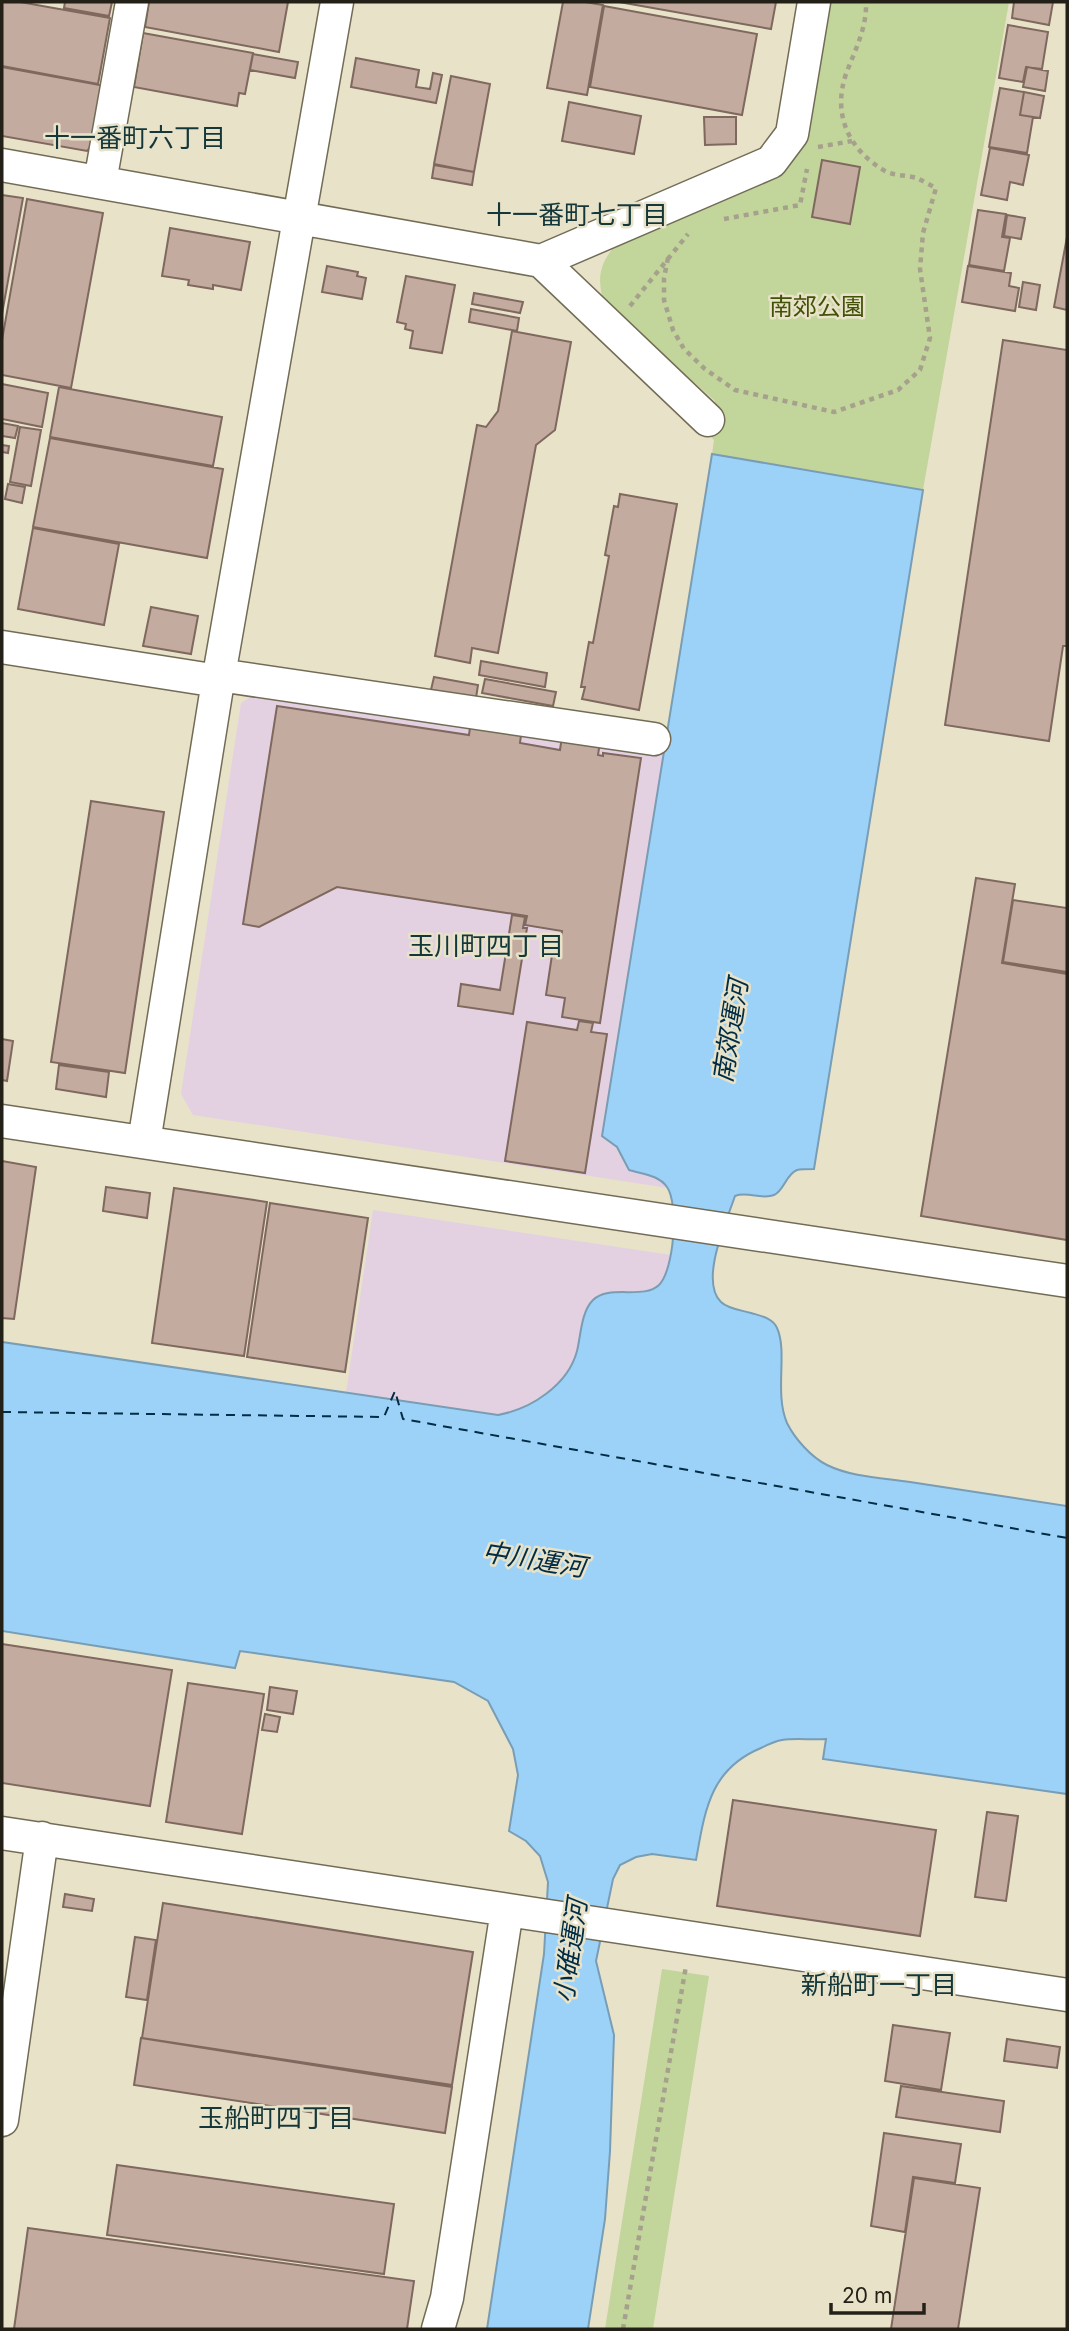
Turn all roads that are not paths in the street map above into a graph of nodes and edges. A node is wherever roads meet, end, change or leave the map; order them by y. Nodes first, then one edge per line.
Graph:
1 (132, 2) edge
2 (337, 2) edge
3 (814, 2) edge
4 (2, 164) edge
5 (100, 182) junction
6 (300, 217) junction
7 (541, 261) junction
8 (708, 420) dead end
9 (2, 647) edge
10 (219, 678) junction
11 (654, 740) dead end
12 (2, 1121) edge
13 (144, 1142) junction
14 (1067, 1280) edge
15 (2, 1833) edge
16 (42, 1839) junction
17 (518, 1911) junction
18 (1067, 1995) edge
19 (2, 2120) edge
20 (438, 2329) edge

1 - 5 street
2 - 6 street
3 - 7 street
4 - 5 street
5 - 6 street
6 - 7 street
6 - 10 street
7 - 8 street
9 - 10 street
10 - 11 street
10 - 13 street
12 - 13 street
13 - 14 street
15 - 16 street
16 - 17 street
16 - 19 street
17 - 18 street
17 - 20 street

